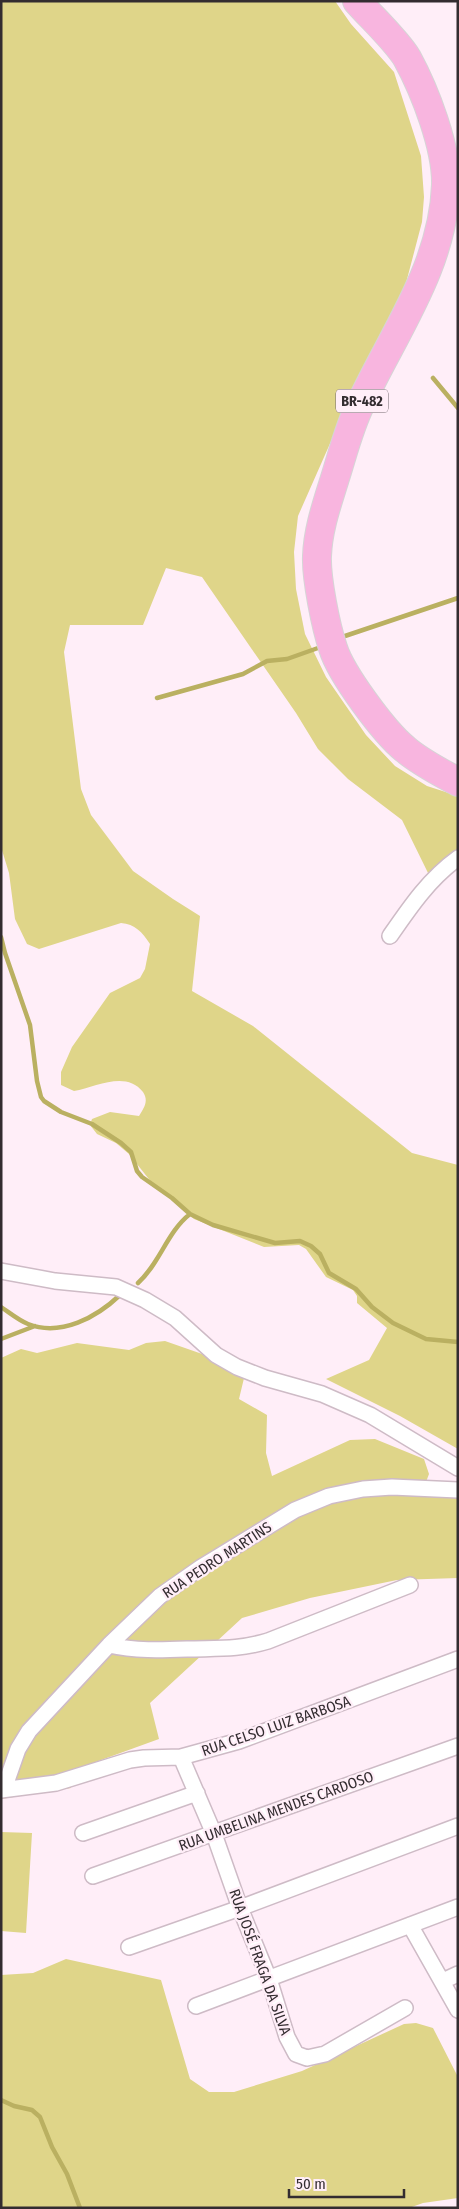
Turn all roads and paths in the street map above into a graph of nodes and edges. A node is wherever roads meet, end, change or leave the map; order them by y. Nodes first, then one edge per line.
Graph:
1 (357, 1) edge
2 (458, 782) edge
3 (458, 858) edge
4 (390, 936) dead end
5 (1, 1271) edge
6 (458, 1468) edge
7 (458, 1490) edge
8 (410, 1585) dead end
9 (109, 1645) junction
10 (458, 1659) edge
11 (458, 1746) edge
12 (181, 1757) junction
13 (3, 1790) edge
14 (197, 1793) junction
15 (458, 1826) edge
16 (84, 1833) dead end
17 (214, 1834) junction
18 (93, 1876) dead end
19 (458, 1907) edge
20 (240, 1908) junction
21 (410, 1925) junction
22 (129, 1947) dead end
23 (458, 1974) edge
24 (269, 1979) junction
25 (443, 1981) junction
26 (196, 2006) dead end
27 (404, 2008) dead end
28 (458, 2010) edge

1 - 2 highway, BR-482
3 - 4 street
5 - 6 street
7 - 9 street, RUA PEDRO MARTINS
8 - 9 street
9 - 13 street, RUA PEDRO MARTINS
10 - 12 street, RUA CELSO LUIZ BARBOSA
11 - 17 street, RUA UMBELINA MENDES CARDOSO
12 - 13 street, RUA CELSO LUIZ BARBOSA
12 - 14 street, RUA JOSÉ FRAGA DA SILVA
14 - 16 street
14 - 17 street, RUA JOSÉ FRAGA DA SILVA
15 - 20 street
17 - 18 street, RUA UMBELINA MENDES CARDOSO
17 - 20 street, RUA JOSÉ FRAGA DA SILVA
19 - 21 street
20 - 22 street
20 - 24 street, RUA JOSÉ FRAGA DA SILVA
21 - 24 street
21 - 25 street
23 - 25 street
24 - 26 street
24 - 27 street, RUA JOSÉ FRAGA DA SILVA
25 - 28 street

